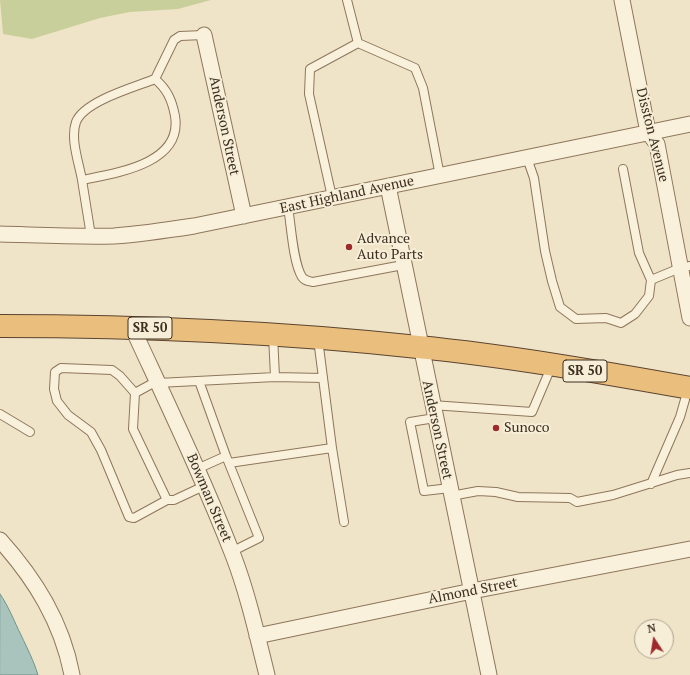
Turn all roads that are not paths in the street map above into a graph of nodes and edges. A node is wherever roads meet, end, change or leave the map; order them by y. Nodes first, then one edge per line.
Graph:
1 (348, 0) edge
2 (622, 0) edge
3 (204, 35) joint
4 (358, 42) junction
5 (155, 79) junction
6 (690, 124) edge
7 (648, 132) junction
8 (527, 158) junction
9 (623, 169) dead end
10 (440, 176) junction
11 (82, 180) junction
12 (388, 186) junction
13 (332, 197) junction
14 (288, 207) junction
15 (244, 216) junction
16 (0, 234) edge
17 (91, 236) junction
18 (403, 265) junction
19 (685, 267) edge
20 (651, 280) junction
21 (690, 318) edge
22 (0, 326) edge
23 (132, 328) junction
24 (273, 334) junction
25 (318, 338) junction
26 (420, 347) junction
27 (552, 365) junction
28 (275, 377) junction
29 (323, 378) junction
30 (199, 381) junction
31 (157, 382) junction
32 (689, 388) edge
33 (135, 393) junction
34 (433, 412) junction
35 (0, 414) edge
36 (30, 432) dead end
37 (332, 448) junction
38 (228, 460) junction
39 (197, 469) junction
40 (690, 473) edge
41 (651, 484) junction
42 (204, 486) junction
43 (450, 492) junction
44 (167, 500) junction
45 (344, 522) dead end
46 (0, 540) edge
47 (690, 549) edge
48 (231, 552) junction
49 (472, 591) junction
50 (257, 636) junction
51 (72, 675) edge
52 (267, 675) edge
53 (489, 675) edge

1 - 4 lane
2 - 7 street, Disston Avenue
3 - 5 lane
3 - 15 street, Anderson Street
4 - 10 lane
4 - 13 lane
5 - 11 lane
5 - 11 lane
6 - 7 street, East Highland Avenue
7 - 8 street, East Highland Avenue
7 - 19 street, Disston Avenue
8 - 10 street, East Highland Avenue
8 - 20 lane
9 - 20 lane
10 - 12 street, East Highland Avenue
11 - 17 lane
12 - 13 street, East Highland Avenue
12 - 18 street, Anderson Street
13 - 14 street, East Highland Avenue
14 - 15 street, East Highland Avenue
14 - 18 lane
15 - 17 street, East Highland Avenue
16 - 17 street, East Highland Avenue
18 - 26 street, Anderson Street
19 - 20 lane
19 - 21 street, Disston Avenue
22 - 23 highway, SR 50
23 - 24 highway, SR 50
23 - 31 street, Bowman Street
24 - 25 highway, SR 50
24 - 28 lane
25 - 26 highway, SR 50
25 - 29 lane
26 - 27 highway, SR 50
26 - 34 street, Anderson Street
27 - 32 highway, SR 50
27 - 34 lane
28 - 29 lane
28 - 30 lane
29 - 37 lane
30 - 31 lane
30 - 38 lane
31 - 33 lane
31 - 39 street, Bowman Street
32 - 41 lane
33 - 44 lane
33 - 44 lane
34 - 43 street, Anderson Street
34 - 43 lane
35 - 36 lane
37 - 38 lane
37 - 45 lane
38 - 39 lane
38 - 48 lane
39 - 42 street, Bowman Street
40 - 41 lane
41 - 43 lane
42 - 44 lane
42 - 48 street, Bowman Street
43 - 49 street, Anderson Street
46 - 51 street
47 - 49 street, Almond Street
48 - 50 street, Bowman Street
49 - 50 street, Almond Street
49 - 53 street, Anderson Street
50 - 52 street, Bowman Street

